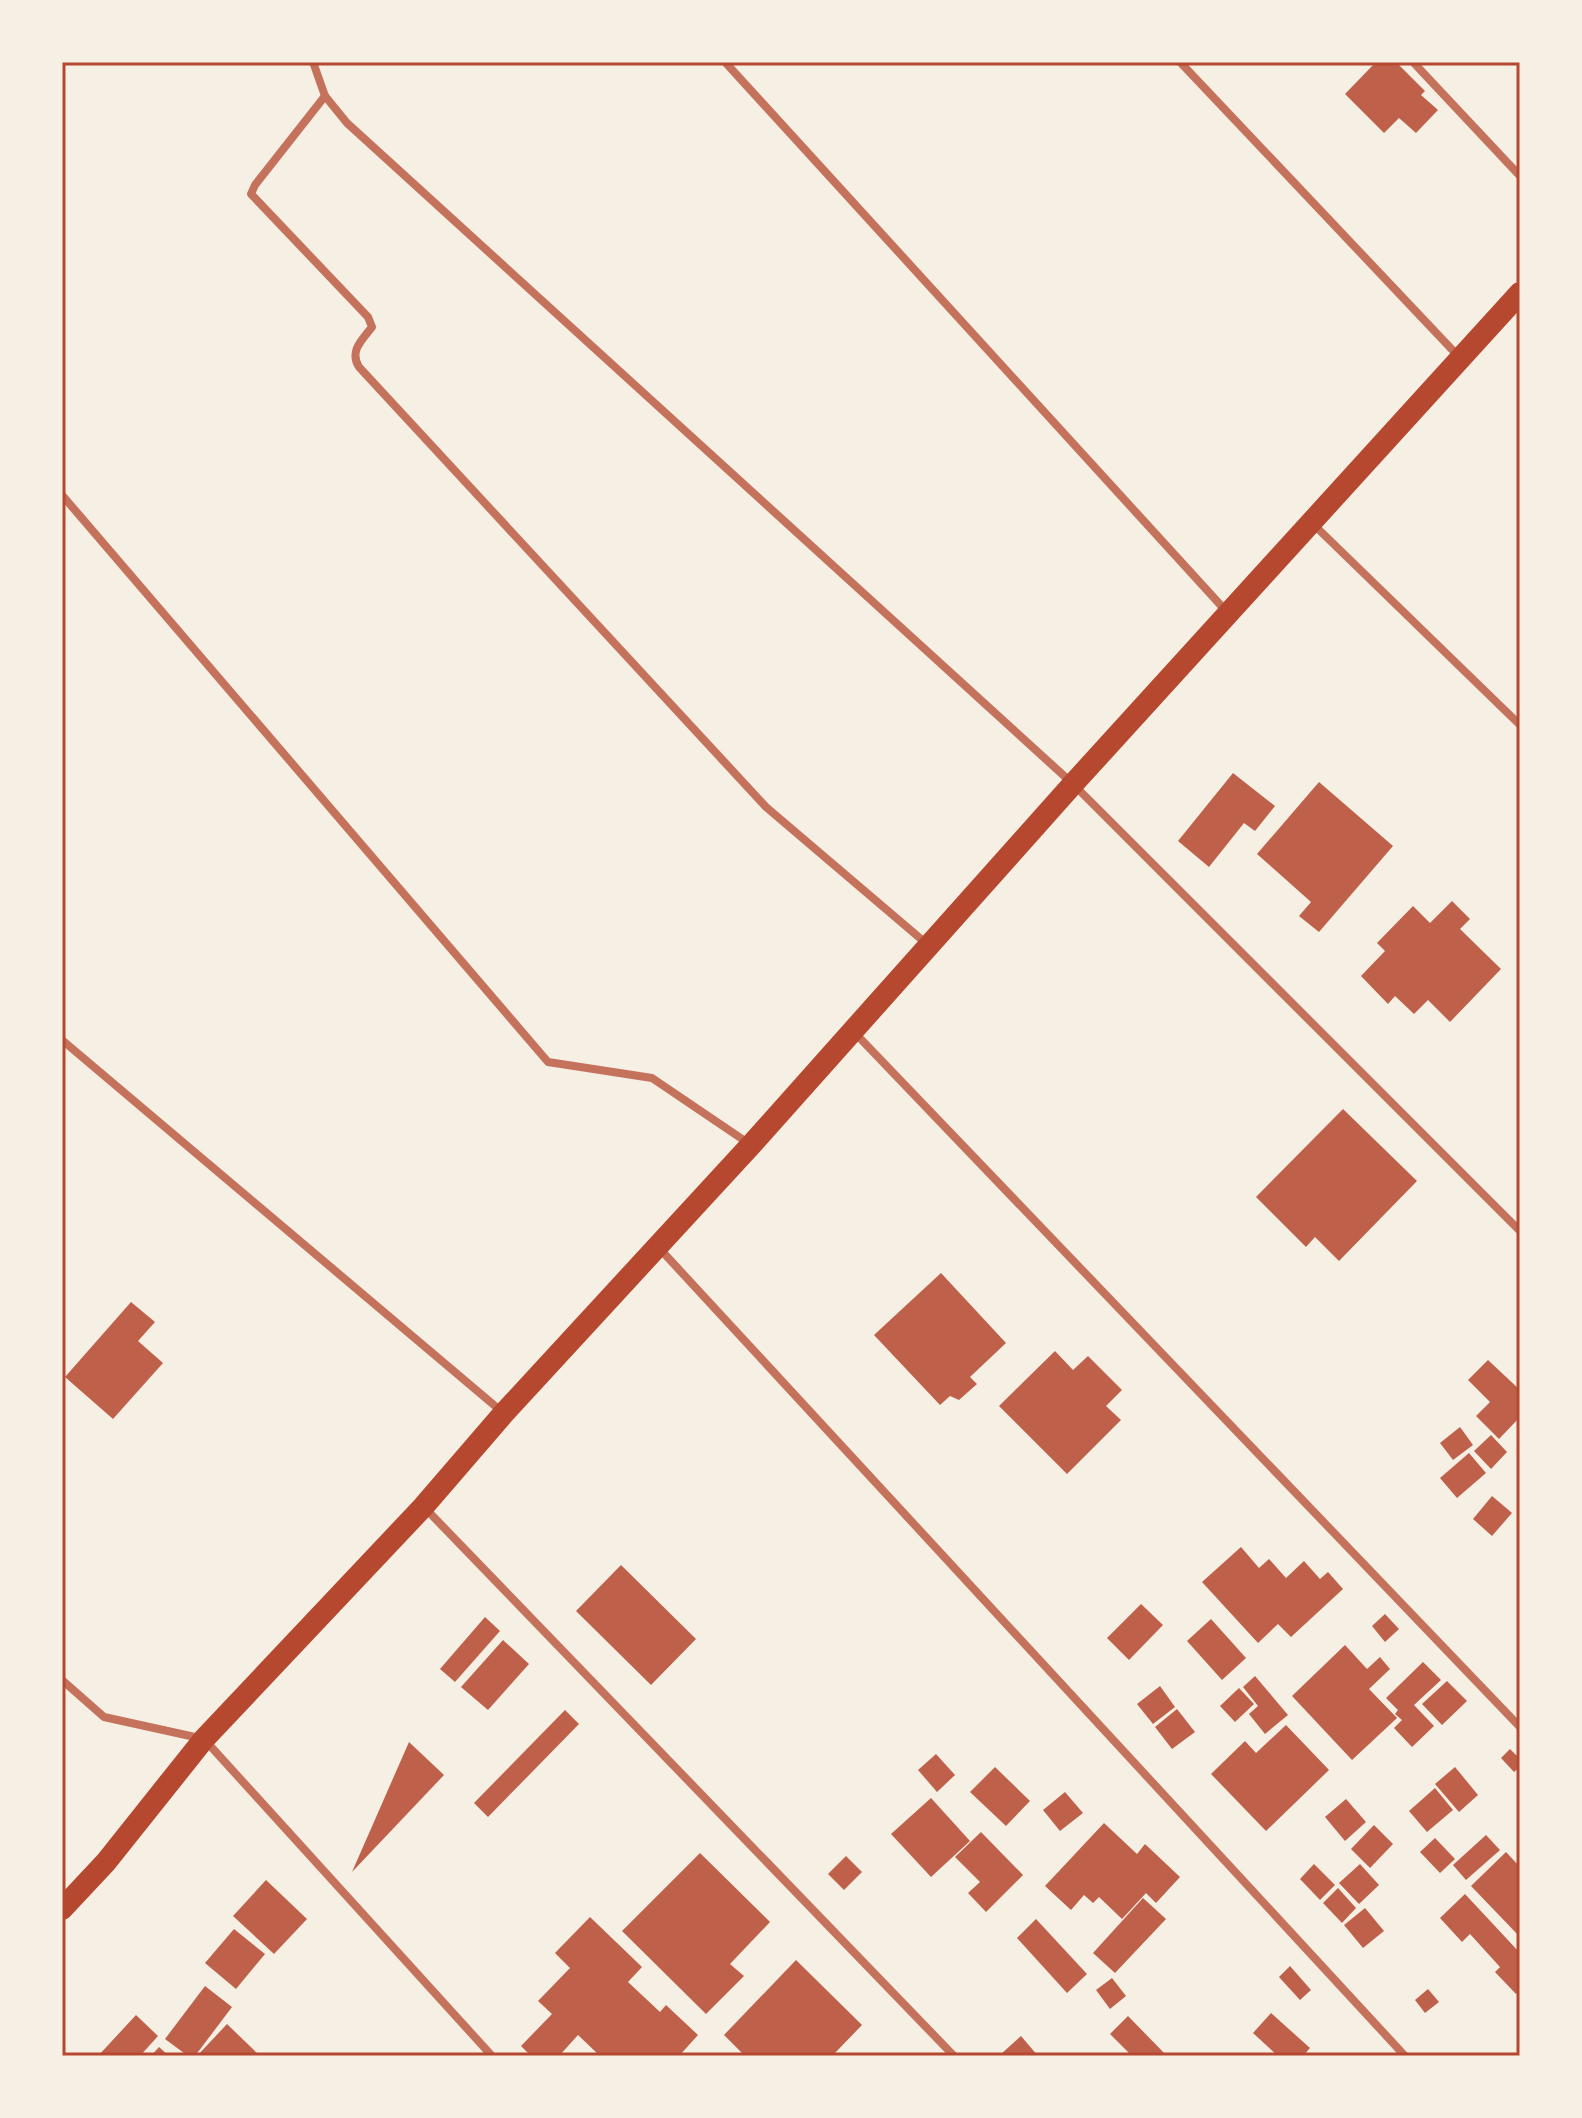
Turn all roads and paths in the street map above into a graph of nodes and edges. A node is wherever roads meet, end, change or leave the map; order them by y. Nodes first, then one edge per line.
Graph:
1 (313, 62) edge
2 (725, 62) edge
3 (1180, 62) edge
4 (1413, 62) edge
5 (325, 96) junction
6 (1520, 176) edge
7 (1520, 293) edge
8 (1460, 359) junction
9 (62, 495) edge
10 (1312, 523) junction
11 (1229, 614) junction
12 (1520, 725) edge
13 (1073, 784) junction
14 (929, 945) junction
15 (851, 1030) junction
16 (62, 1040) edge
17 (751, 1145) junction
18 (1520, 1231) edge
19 (657, 1246) junction
20 (504, 1413) junction
21 (423, 1507) junction
22 (62, 1680) edge
23 (1520, 1727) edge
24 (204, 1739) junction
25 (62, 1909) edge
26 (492, 2056) edge
27 (954, 2056) edge
28 (1405, 2056) edge

1 - 5 street
2 - 11 street
3 - 8 street
4 - 6 street
5 - 13 street
5 - 14 street
7 - 8 highway
8 - 10 highway
9 - 17 street
10 - 11 highway
10 - 12 street
11 - 13 highway
13 - 14 highway
13 - 18 street
14 - 15 highway
15 - 17 highway
15 - 23 street
16 - 20 street
17 - 19 highway
19 - 20 highway
19 - 28 street
20 - 21 highway
21 - 24 highway
21 - 27 street
22 - 24 street
24 - 25 highway
24 - 26 street

